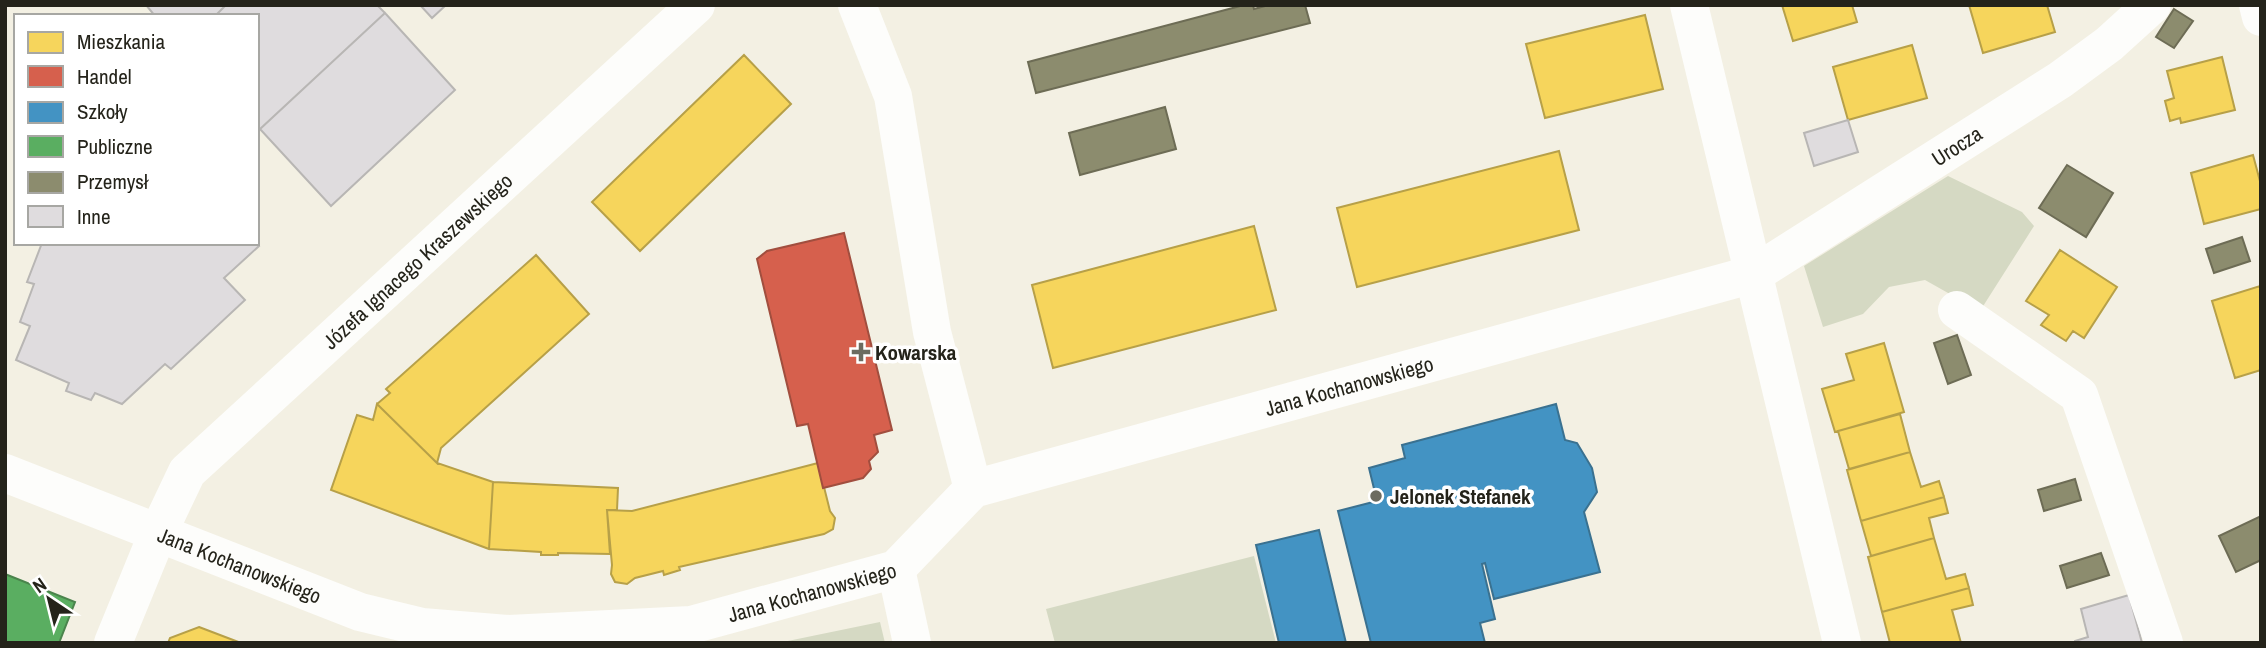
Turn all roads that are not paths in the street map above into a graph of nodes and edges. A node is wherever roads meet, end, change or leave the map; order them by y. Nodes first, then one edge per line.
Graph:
1 (696, 5) edge
2 (857, 5) edge
3 (1689, 5) edge
4 (2152, 5) edge
5 (2258, 5) edge
6 (2261, 17) edge
7 (1754, 274) junction
8 (1958, 310) dead end
9 (5, 473) edge
10 (973, 489) junction
11 (158, 533) junction
12 (896, 569) junction
13 (692, 634) edge
14 (113, 643) edge
15 (912, 643) edge
16 (1842, 643) edge
17 (2164, 643) edge

1 - 11 street, Józefa Ignacego Kraszewskiego
2 - 10 street
3 - 7 street
4 - 7 street, Urocza
5 - 6 street
7 - 10 street, Jana Kochanowskiego
7 - 16 street
8 - 17 street
9 - 11 street, Jana Kochanowskiego
10 - 12 street, Jana Kochanowskiego
11 - 13 street, Jana Kochanowskiego
11 - 14 street, Józefa Ignacego Kraszewskiego
12 - 13 street, Jana Kochanowskiego
12 - 15 street

